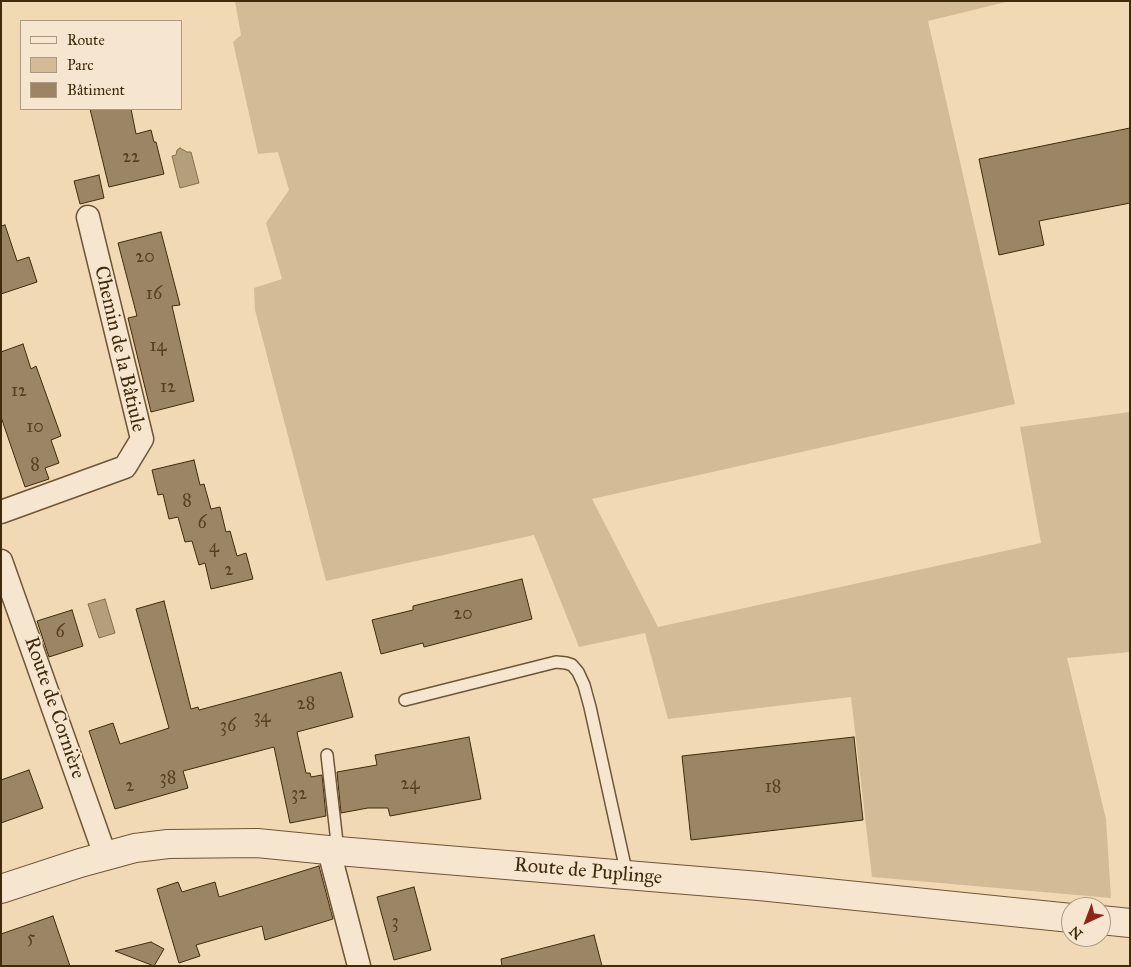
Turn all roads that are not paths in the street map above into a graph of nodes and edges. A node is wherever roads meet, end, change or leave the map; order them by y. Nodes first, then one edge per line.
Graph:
1 (88, 217) dead end
2 (1, 512) edge
3 (1, 561) edge
4 (404, 700) dead end
5 (327, 755) dead end
6 (334, 851) junction
7 (105, 855) junction
8 (627, 875) junction
9 (1, 889) edge
10 (1061, 917) edge
11 (1111, 921) edge
12 (1130, 923) edge
13 (359, 966) edge

1 - 2 street, Chemin de la Bâtiule
3 - 7 street, Route de Cornière
4 - 8 lane
5 - 6 lane
6 - 7 street, Route de Puplinge
6 - 8 street, Route de Puplinge
6 - 13 street
7 - 9 street, Route de Puplinge
8 - 10 street, Route de Puplinge
11 - 12 street

